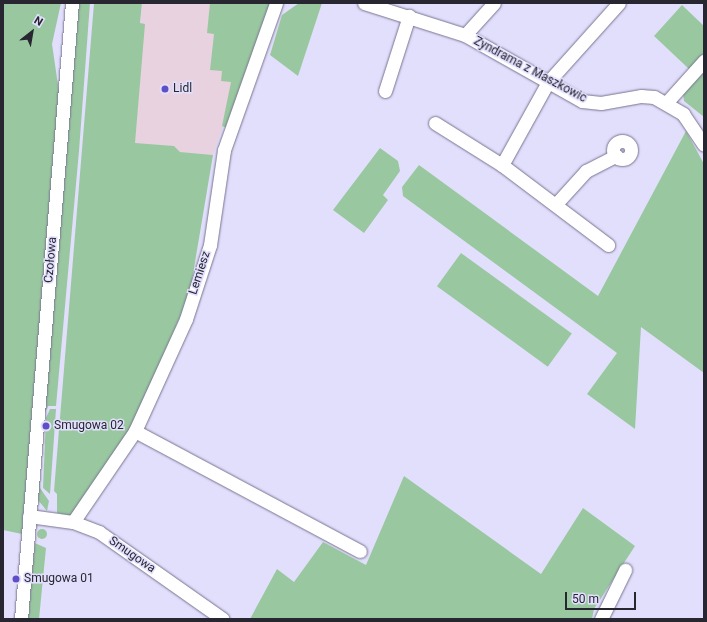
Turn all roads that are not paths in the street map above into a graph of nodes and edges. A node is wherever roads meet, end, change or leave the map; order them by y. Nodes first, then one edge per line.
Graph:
1 (72, 3) edge
2 (276, 3) edge
3 (364, 3) edge
4 (494, 3) edge
5 (619, 3) edge
6 (409, 16) junction
7 (466, 35) junction
8 (704, 61) edge
9 (548, 82) junction
10 (385, 91) dead end
11 (666, 103) junction
12 (435, 123) dead end
13 (704, 145) edge
14 (616, 156) dead end
15 (502, 165) junction
16 (556, 204) junction
17 (608, 245) dead end
18 (135, 432) junction
19 (29, 516) junction
20 (73, 522) junction
21 (360, 551) dead end
22 (625, 570) dead end
23 (21, 619) edge
24 (224, 619) edge
25 (601, 619) edge

1 - 19 street, Czołowa
2 - 18 street, Lemiesz
3 - 6 street, Zyndrama z Maszkowic
4 - 7 street
5 - 9 street
6 - 7 street, Zyndrama z Maszkowic
6 - 10 street
7 - 9 street, Zyndrama z Maszkowic
8 - 11 street
9 - 11 street, Zyndrama z Maszkowic
9 - 15 street
11 - 13 street, Zyndrama z Maszkowic
12 - 15 street
14 - 16 street
15 - 16 street
16 - 17 street
18 - 20 street, Lemiesz
18 - 21 street
19 - 20 street, Smugowa
19 - 23 street, Czołowa
20 - 24 street, Smugowa
22 - 25 street

